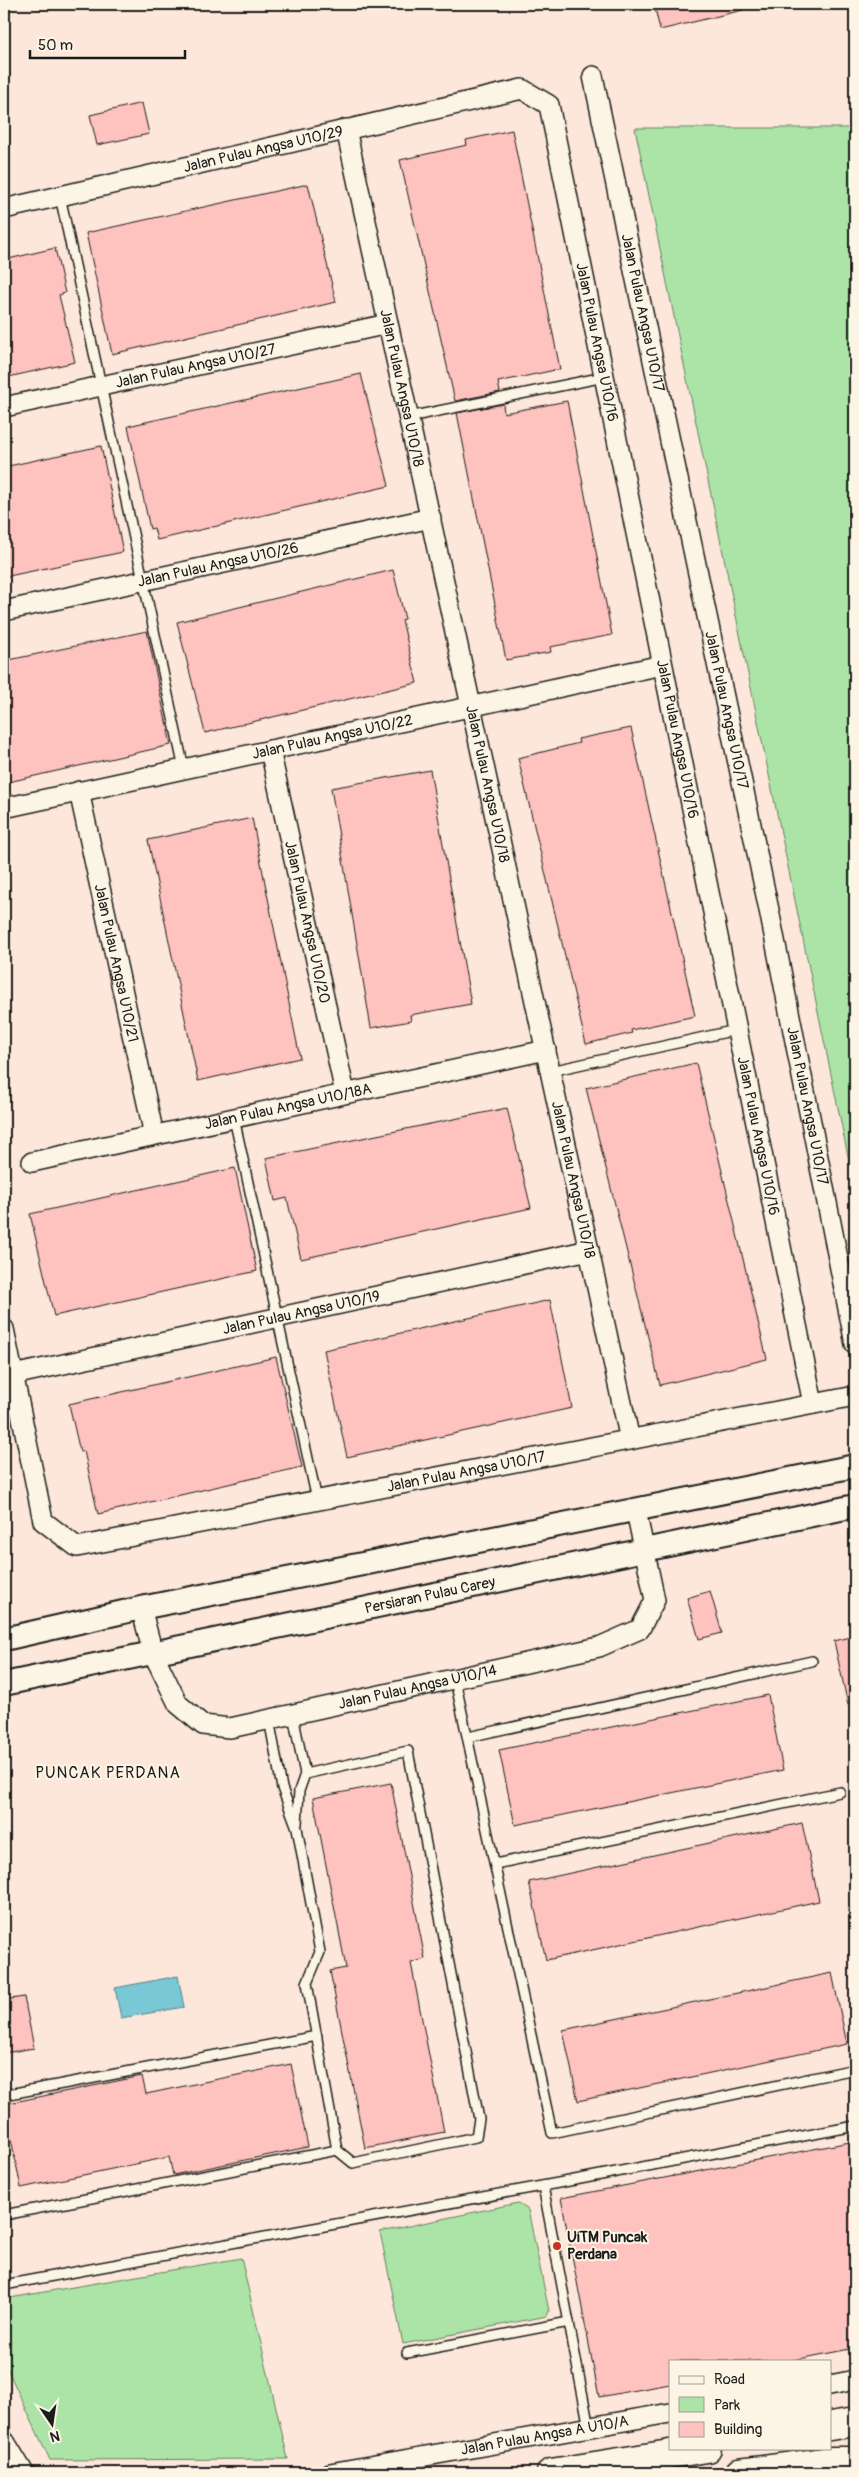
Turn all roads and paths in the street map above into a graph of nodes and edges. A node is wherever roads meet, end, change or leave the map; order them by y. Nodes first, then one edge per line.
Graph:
1 (593, 76) dead end
2 (522, 89) joint
3 (346, 129) junction
4 (60, 196) junction
5 (4, 209) edge
6 (388, 324) junction
7 (604, 377) junction
8 (101, 386) junction
9 (4, 408) edge
10 (409, 417) junction
11 (431, 518) junction
12 (143, 581) junction
13 (4, 611) edge
14 (662, 665) junction
15 (471, 706) junction
16 (270, 750) junction
17 (184, 769) junction
18 (79, 791) junction
19 (4, 808) edge
20 (736, 1030) junction
21 (546, 1050) junction
22 (550, 1071) junction
23 (345, 1093) junction
24 (234, 1118) junction
25 (154, 1135) junction
26 (32, 1162) dead end
27 (589, 1250) junction
28 (277, 1317) junction
29 (4, 1329) edge
30 (855, 1344) edge
31 (13, 1375) junction
32 (855, 1396) edge
33 (813, 1404) junction
34 (630, 1440) junction
35 (855, 1466) edge
36 (317, 1500) junction
37 (855, 1506) edge
38 (636, 1510) junction
39 (644, 1551) junction
40 (141, 1608) junction
41 (4, 1639) edge
42 (153, 1653) junction
43 (812, 1661) dead end
44 (455, 1680) junction
45 (4, 1684) edge
46 (293, 1715) junction
47 (269, 1720) junction
48 (468, 1738) junction
49 (305, 1774) junction
50 (840, 1792) dead end
51 (296, 1828) junction
52 (495, 1864) junction
53 (317, 2036) junction
54 (855, 2069) edge
55 (4, 2095) edge
56 (855, 2126) edge
57 (337, 2150) junction
58 (543, 2186) junction
59 (4, 2215) edge
60 (4, 2286) edge
61 (569, 2322) junction
62 (407, 2353) dead end
63 (855, 2380) edge
64 (832, 2385) edge
65 (669, 2414) edge
66 (855, 2422) edge
67 (832, 2426) edge
68 (589, 2428) junction
69 (4, 2440) edge
70 (695, 2450) edge
71 (855, 2461) edge
72 (24, 2473) edge
73 (330, 2473) edge
74 (551, 2473) edge
75 (739, 2473) edge

1 - 30 street, Jalan Pulau Angsa U10/17
2 - 3 street, Jalan Pulau Angsa U10/29
2 - 7 street, Jalan Pulau Angsa U10/16
3 - 4 street, Jalan Pulau Angsa U10/29
3 - 6 street, Jalan Pulau Angsa U10/18
4 - 5 street, Jalan Pulau Angsa U10/29
4 - 8 lane
6 - 8 street, Jalan Pulau Angsa U10/27
6 - 10 street, Jalan Pulau Angsa U10/18
7 - 10 lane
7 - 14 street, Jalan Pulau Angsa U10/16
8 - 9 street, Jalan Pulau Angsa U10/27
8 - 12 lane
10 - 11 street, Jalan Pulau Angsa U10/18
11 - 12 street, Jalan Pulau Angsa U10/26
11 - 15 street, Jalan Pulau Angsa U10/18
12 - 13 street, Jalan Pulau Angsa U10/26
12 - 17 lane
14 - 15 street, Jalan Pulau Angsa U10/22
14 - 20 street, Jalan Pulau Angsa U10/16
15 - 16 street, Jalan Pulau Angsa U10/22
15 - 21 street, Jalan Pulau Angsa U10/18
16 - 17 street, Jalan Pulau Angsa U10/22
16 - 23 street, Jalan Pulau Angsa U10/20
17 - 18 street, Jalan Pulau Angsa U10/22
18 - 19 street, Jalan Pulau Angsa U10/22
18 - 25 street, Jalan Pulau Angsa U10/21
20 - 22 lane
20 - 33 street, Jalan Pulau Angsa U10/16
21 - 22 street, Jalan Pulau Angsa U10/18
21 - 23 street, Jalan Pulau Angsa U10/18A
22 - 27 street, Jalan Pulau Angsa U10/18
23 - 24 street, Jalan Pulau Angsa U10/18A
24 - 25 street, Jalan Pulau Angsa U10/18A
24 - 28 lane
25 - 26 street, Jalan Pulau Angsa U10/18A
27 - 28 street, Jalan Pulau Angsa U10/19
27 - 34 street, Jalan Pulau Angsa U10/18
28 - 31 street, Jalan Pulau Angsa U10/19
28 - 36 lane
29 - 31 street
31 - 36 street, Jalan Pulau Angsa U10/17
32 - 33 street, Jalan Pulau Angsa U10/17
33 - 34 street, Jalan Pulau Angsa U10/17
34 - 36 street, Jalan Pulau Angsa U10/17
35 - 38 street
37 - 39 street, Persiaran Pulau Carey
38 - 39 street, Jalan Pulau Angsa U10/14
38 - 40 street
39 - 42 street, Persiaran Pulau Carey
39 - 44 street, Jalan Pulau Angsa U10/14
40 - 41 street
40 - 42 street, Jalan Pulau Angsa U10/14
42 - 45 street, Persiaran Pulau Carey
42 - 47 street, Jalan Pulau Angsa U10/14
43 - 48 lane
44 - 46 street, Jalan Pulau Angsa U10/14
44 - 48 lane
46 - 47 street, Jalan Pulau Angsa U10/14
46 - 49 lane
47 - 51 lane
48 - 52 lane
49 - 51 lane
49 - 57 lane
50 - 52 lane
51 - 53 lane
52 - 54 lane
53 - 55 lane
53 - 57 lane
56 - 58 lane
57 - 59 lane
58 - 60 lane
58 - 61 lane
61 - 62 lane
61 - 68 lane
63 - 64 street
65 - 68 street, Jalan Pulau Angsa A U10/A
66 - 67 main road
68 - 73 street, Jalan Pulau Angsa A U10/A
69 - 72 street
70 - 74 main road
71 - 75 main road

